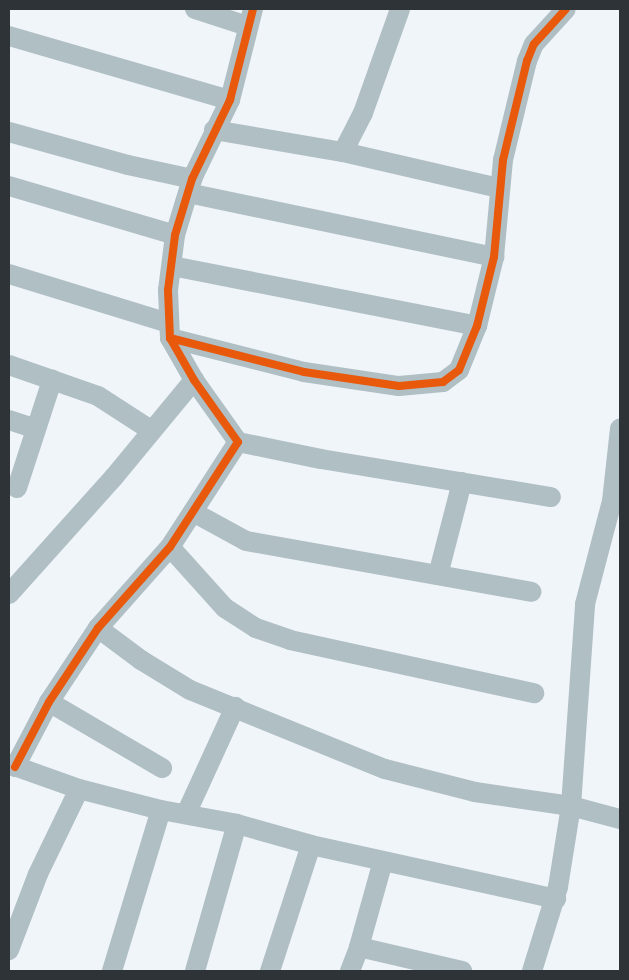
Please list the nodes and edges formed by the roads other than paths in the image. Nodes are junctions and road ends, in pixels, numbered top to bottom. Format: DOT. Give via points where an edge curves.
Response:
graph roads {
  1 [pos="195,9"];
  2 [pos="400,9"];
  3 [pos="566,9"];
  4 [pos="250,17"];
  5 [pos="9,36"];
  6 [pos="230,100"];
  7 [pos="214,130"];
  8 [pos="9,132"];
  9 [pos="343,152"];
  10 [pos="9,186"];
  11 [pos="190,186"];
  12 [pos="499,188"];
  13 [pos="175,235"];
  14 [pos="494,257"];
  15 [pos="172,266"];
  16 [pos="9,274"];
  17 [pos="477,326"];
  18 [pos="169,330"];
  19 [pos="9,365"];
  20 [pos="52,380"];
  21 [pos="194,380"];
  22 [pos="9,420"];
  23 [pos="620,428"];
  24 [pos="36,429"];
  25 [pos="152,431"];
  26 [pos="238,442"];
  27 [pos="462,482"];
  28 [pos="17,488"];
  29 [pos="551,497"];
  30 [pos="616,502"];
  31 [pos="193,512"];
  32 [pos="170,547"];
  33 [pos="438,576"];
  34 [pos="12,584"];
  35 [pos="531,592"];
  36 [pos="98,628"];
  37 [pos="534,693"];
  38 [pos="49,702"];
  39 [pos="235,707"];
  40 [pos="12,765"];
  41 [pos="162,768"];
  42 [pos="79,789"];
  43 [pos="570,806"];
  44 [pos="161,810"];
  45 [pos="186,814"];
  46 [pos="620,819"];
  47 [pos="237,824"];
  48 [pos="311,845"];
  49 [pos="383,861"];
  50 [pos="556,899"];
  51 [pos="359,947"];
  52 [pos="9,950"];
  53 [pos="112,971"];
  54 [pos="195,971"];
  55 [pos="270,971"];
  56 [pos="350,971"];
  57 [pos="462,971"];
  58 [pos="532,971"];
  1 -- 4 [label="street"];
  2 -- 9 [label="street" via="363,113"];
  3 -- 12 [label="street" via="534,44 527,60"];
  4 -- 6 [label="street"];
  5 -- 6 [label="street"];
  6 -- 7 [label="street"];
  7 -- 9 [label="street"];
  7 -- 11 [label="street"];
  8 -- 11 [label="street"];
  9 -- 12 [label="street"];
  10 -- 13 [label="street"];
  11 -- 13 [label="street"];
  11 -- 14 [label="street"];
  12 -- 14 [label="street"];
  13 -- 15 [label="street"];
  14 -- 17 [label="street"];
  15 -- 17 [label="street"];
  15 -- 18 [label="street"];
  16 -- 18 [label="street"];
  17 -- 18 [label="street" via="459,370 443,382 399,386 304,372"];
  18 -- 21 [label="street"];
  19 -- 20 [label="street"];
  20 -- 24 [label="street"];
  20 -- 25 [label="street" via="98,396"];
  21 -- 25 [label="street"];
  21 -- 26 [label="street"];
  22 -- 24 [label="street"];
  23 -- 30 [label="street"];
  24 -- 28 [label="street"];
  25 -- 34 [label="street"];
  26 -- 27 [label="street"];
  26 -- 31 [label="street"];
  27 -- 29 [label="street"];
  27 -- 33 [label="street"];
  30 -- 43 [label="street" via="585,604"];
  31 -- 32 [label="street"];
  31 -- 33 [label="street" via="246,541"];
  32 -- 36 [label="street"];
  32 -- 37 [label="street" via="225,608 256,628 290,640"];
  33 -- 35 [label="street"];
  36 -- 38 [label="street"];
  36 -- 39 [label="street" via="141,660 190,690"];
  38 -- 40 [label="street"];
  38 -- 41 [label="street"];
  39 -- 43 [label="street" via="385,769 475,792"];
  39 -- 45 [label="street"];
  40 -- 42 [label="street"];
  42 -- 44 [label="street"];
  42 -- 52 [label="street" via="38,874"];
  43 -- 46 [label="street"];
  43 -- 50 [label="street"];
  44 -- 45 [label="street"];
  44 -- 53 [label="street"];
  45 -- 47 [label="street"];
  47 -- 48 [label="street"];
  47 -- 54 [label="street"];
  48 -- 49 [label="street"];
  48 -- 55 [label="street"];
  49 -- 50 [label="street"];
  49 -- 51 [label="street"];
  50 -- 58 [label="street"];
  51 -- 56 [label="street"];
  51 -- 57 [label="street"];
}
